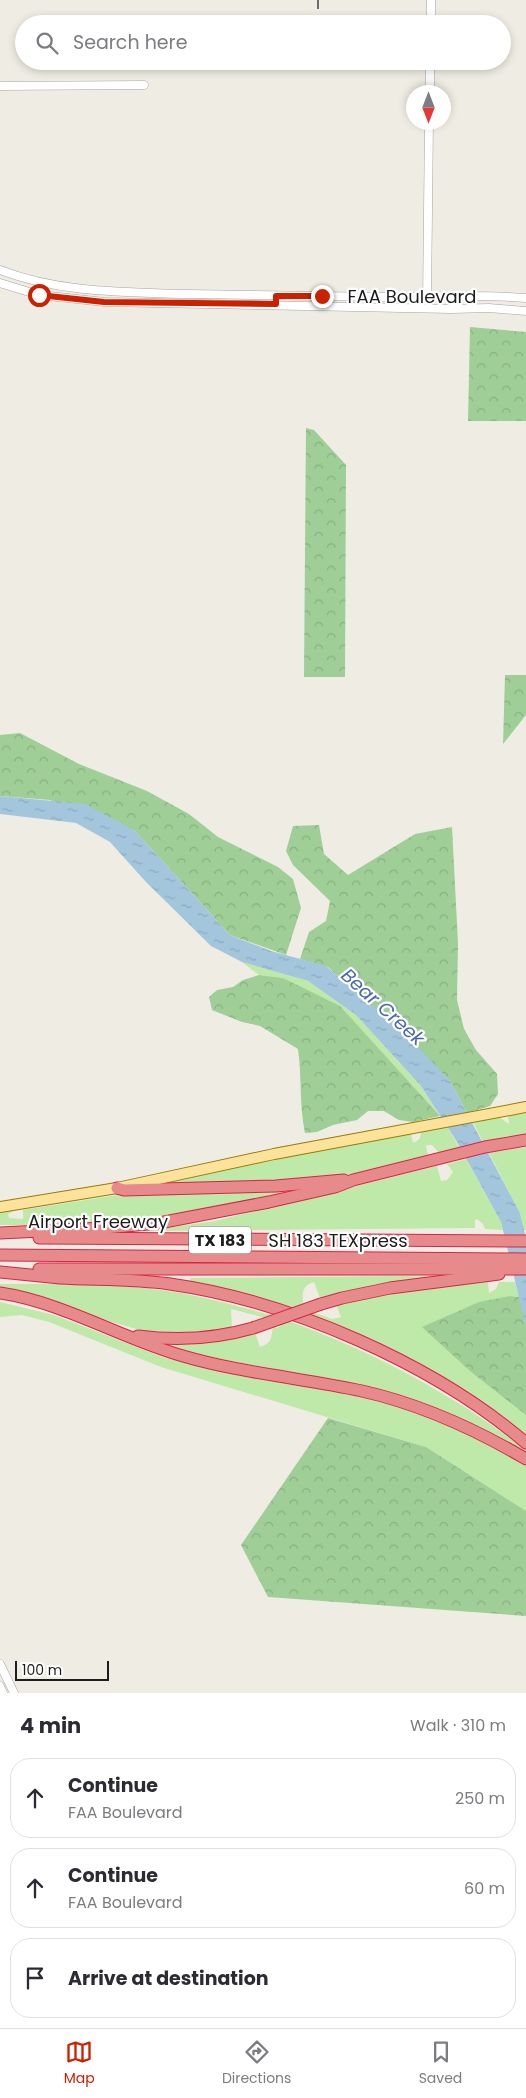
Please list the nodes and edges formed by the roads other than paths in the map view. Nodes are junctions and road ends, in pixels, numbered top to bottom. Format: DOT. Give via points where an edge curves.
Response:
graph roads {
  1 [pos="431,0"];
  2 [pos="430,15"];
  3 [pos="430,70"];
  4 [pos="144,85"];
  5 [pos="430,85"];
  6 [pos="0,86"];
  7 [pos="429,130"];
  8 [pos="0,270"];
  9 [pos="0,282"];
  10 [pos="177,293"];
  11 [pos="311,296"];
  12 [pos="427,296"];
  13 [pos="525,298"];
  14 [pos="276,300"];
  15 [pos="177,302"];
  16 [pos="310,305"];
  17 [pos="427,308"];
  18 [pos="526,311"];
  19 [pos="526,1107"];
  20 [pos="526,1140"];
  21 [pos="353,1180"];
  22 [pos="117,1188"];
  23 [pos="0,1207"];
  24 [pos="0,1233"];
  25 [pos="526,1235"];
  26 [pos="0,1238"];
  27 [pos="526,1242"];
  28 [pos="0,1250"];
  29 [pos="526,1252"];
  30 [pos="487,1255"];
  31 [pos="0,1256"];
  32 [pos="525,1265"];
  33 [pos="0,1270"];
  34 [pos="0,1293"];
  35 [pos="115,1332"];
  36 [pos="526,1443"];
  37 [pos="526,1459"];
  38 [pos="0,1664"];
  39 [pos="0,1686"];
  40 [pos="3,1693"];
  41 [pos="14,1693"];
  1 -- 2 [label="street"];
  3 -- 5 [label="street"];
  4 -- 6 [label="street"];
  7 -- 12 [label="street"];
  8 -- 10 [label="street, FAA Boulevard" via="18,278 56,286"];
  9 -- 15 [label="street, FAA Boulevard" via="39,295 76,300"];
  10 -- 14 [label="street, FAA Boulevard"];
  10 -- 15 [label="street"];
  11 -- 12 [label="street, FAA Boulevard"];
  11 -- 14 [label="street, FAA Boulevard"];
  11 -- 16 [label="street"];
  12 -- 13 [label="street, FAA Boulevard"];
  12 -- 17 [label="street"];
  13 -- 18 [label="street"];
  14 -- 15 [label="street, FAA Boulevard"];
  14 -- 16 [label="street, FAA Boulevard"];
  16 -- 17 [label="street, FAA Boulevard"];
  17 -- 18 [label="street, FAA Boulevard"];
  19 -- 22 [label="main road, Airport Freeway" via="254,1158"];
  20 -- 21 [label="highway"];
  21 -- 22 [label="highway" via="276,1186"];
  21 -- 24 [label="highway" via="261,1204 159,1223"];
  22 -- 23 [label="main road, Airport Freeway"];
  25 -- 30 [label="highway"];
  26 -- 30 [label="highway, Airport Freeway / TX 183" via="440,1241"];
  27 -- 30 [label="highway, Airport Freeway / TX 183"];
  28 -- 30 [label="highway, SH 183 TEXpress"];
  29 -- 30 [label="highway, SH 183 TEXpress"];
  30 -- 31 [label="highway, SH 183 TEXpress"];
  30 -- 32 [label="highway, Airport Freeway / TX 183"];
  30 -- 33 [label="highway, Airport Freeway / TX 183"];
  30 -- 35 [label="highway, bridge" via="390,1288 342,1298 253,1328 218,1336 155,1338"];
  33 -- 36 [label="highway" via="169,1284 217,1293 287,1314 337,1332 415,1370 480,1408"];
  34 -- 35 [label="highway" via="52,1307"];
  35 -- 37 [label="highway" via="196,1360 364,1392 412,1406 483,1435"];
  38 -- 41 [label="street"];
  39 -- 40 [label="street"];
}
